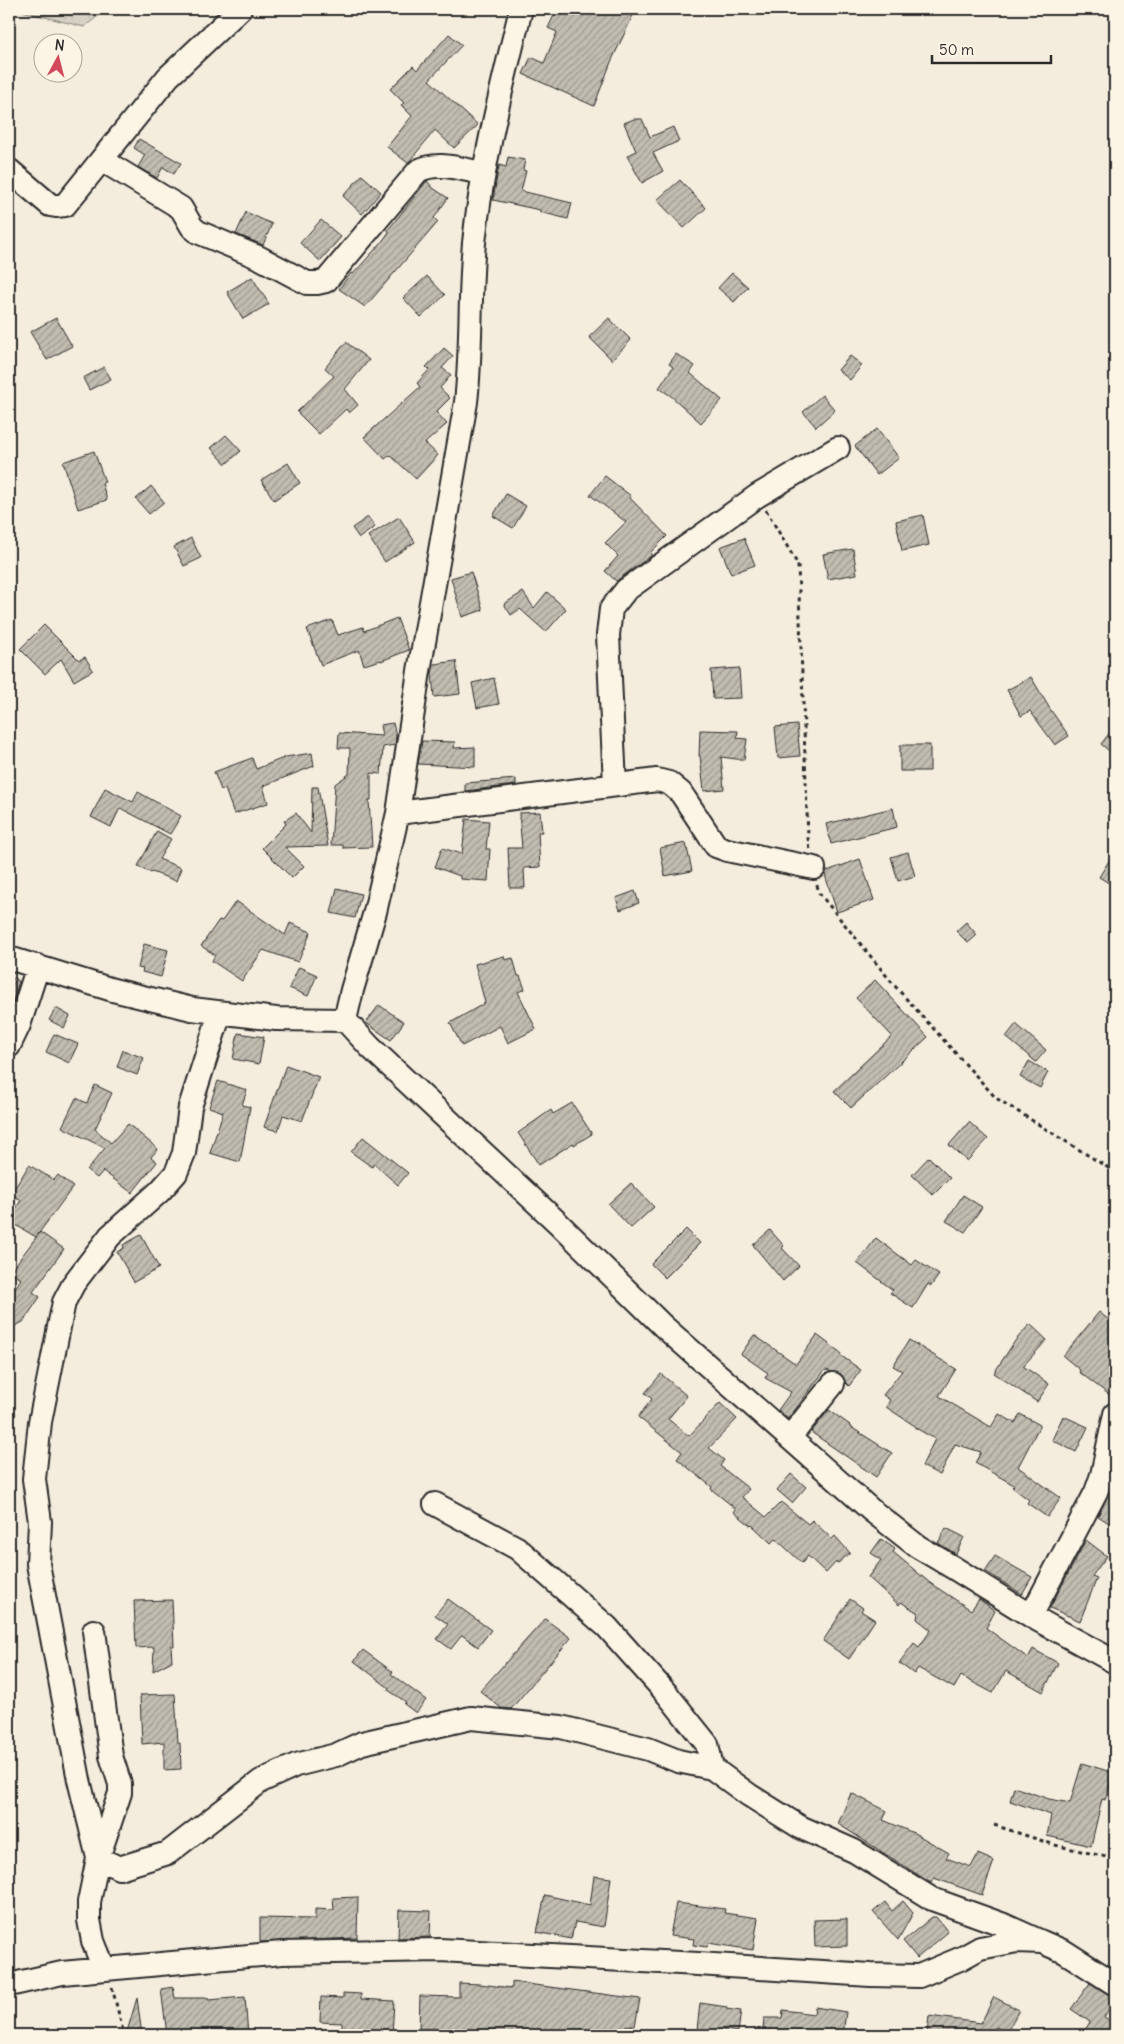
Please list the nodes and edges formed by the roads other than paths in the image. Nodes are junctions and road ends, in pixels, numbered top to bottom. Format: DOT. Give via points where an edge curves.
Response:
graph roads {
  1 [pos="240,9"];
  2 [pos="522,9"];
  3 [pos="102,160"];
  4 [pos="9,170"];
  5 [pos="483,173"];
  6 [pos="838,448"];
  7 [pos="615,785"];
  8 [pos="398,813"];
  9 [pos="814,868"];
  10 [pos="9,958"];
  11 [pos="38,966"];
  12 [pos="220,1012"];
  13 [pos="345,1020"];
  14 [pos="9,1046"];
  15 [pos="833,1384"];
  16 [pos="1115,1414"];
  17 [pos="790,1437"];
  18 [pos="435,1504"];
  19 [pos="1031,1616"];
  20 [pos="94,1631"];
  21 [pos="1115,1662"];
  22 [pos="712,1768"];
  23 [pos="98,1858"];
  24 [pos="1042,1942"];
  25 [pos="104,1969"];
  26 [pos="9,1984"];
  27 [pos="1115,1984"];
  1 -- 3 [label="street" via="168,77"];
  2 -- 5 [label="street"];
  3 -- 4 [label="street" via="65,205 56,206 50,205"];
  3 -- 5 [label="street" via="181,208 198,232 260,258 307,283 326,281 418,170 437,165"];
  5 -- 8 [label="street" via="474,244 466,402"];
  6 -- 7 [label="street" via="757,496 626,590 611,609 608,635"];
  7 -- 8 [label="street"];
  7 -- 9 [label="street" via="657,780 669,783 681,793 716,846"];
  8 -- 13 [label="street"];
  10 -- 11 [label="street"];
  11 -- 12 [label="street" via="113,990 192,1009"];
  11 -- 14 [label="street"];
  12 -- 13 [label="street" via="276,1019"];
  12 -- 23 [label="street" via="190,1107 184,1153 176,1173 110,1236 74,1283 64,1302 40,1422 34,1479 40,1522 38,1564 79,1780"];
  13 -- 17 [label="street" via="663,1326"];
  15 -- 17 [label="street"];
  16 -- 19 [label="street" via="1096,1492"];
  17 -- 19 [label="street" via="842,1485 917,1546"];
  18 -- 22 [label="street" via="517,1548 607,1627 707,1744"];
  19 -- 21 [label="street"];
  20 -- 23 [label="street" via="111,1756 120,1784 120,1794"];
  22 -- 23 [label="street" via="561,1727 472,1718 362,1743 336,1755 296,1765 260,1781 168,1853 119,1868"];
  22 -- 24 [label="street" via="800,1827 854,1851 932,1899"];
  23 -- 25 [label="street" via="89,1902 89,1920"];
  24 -- 25 [label="street" via="1017,1941 980,1948 919,1976 440,1950 282,1953"];
  24 -- 27 [label="street" via="1065,1952"];
  25 -- 26 [label="street" via="62,1973"];
}
